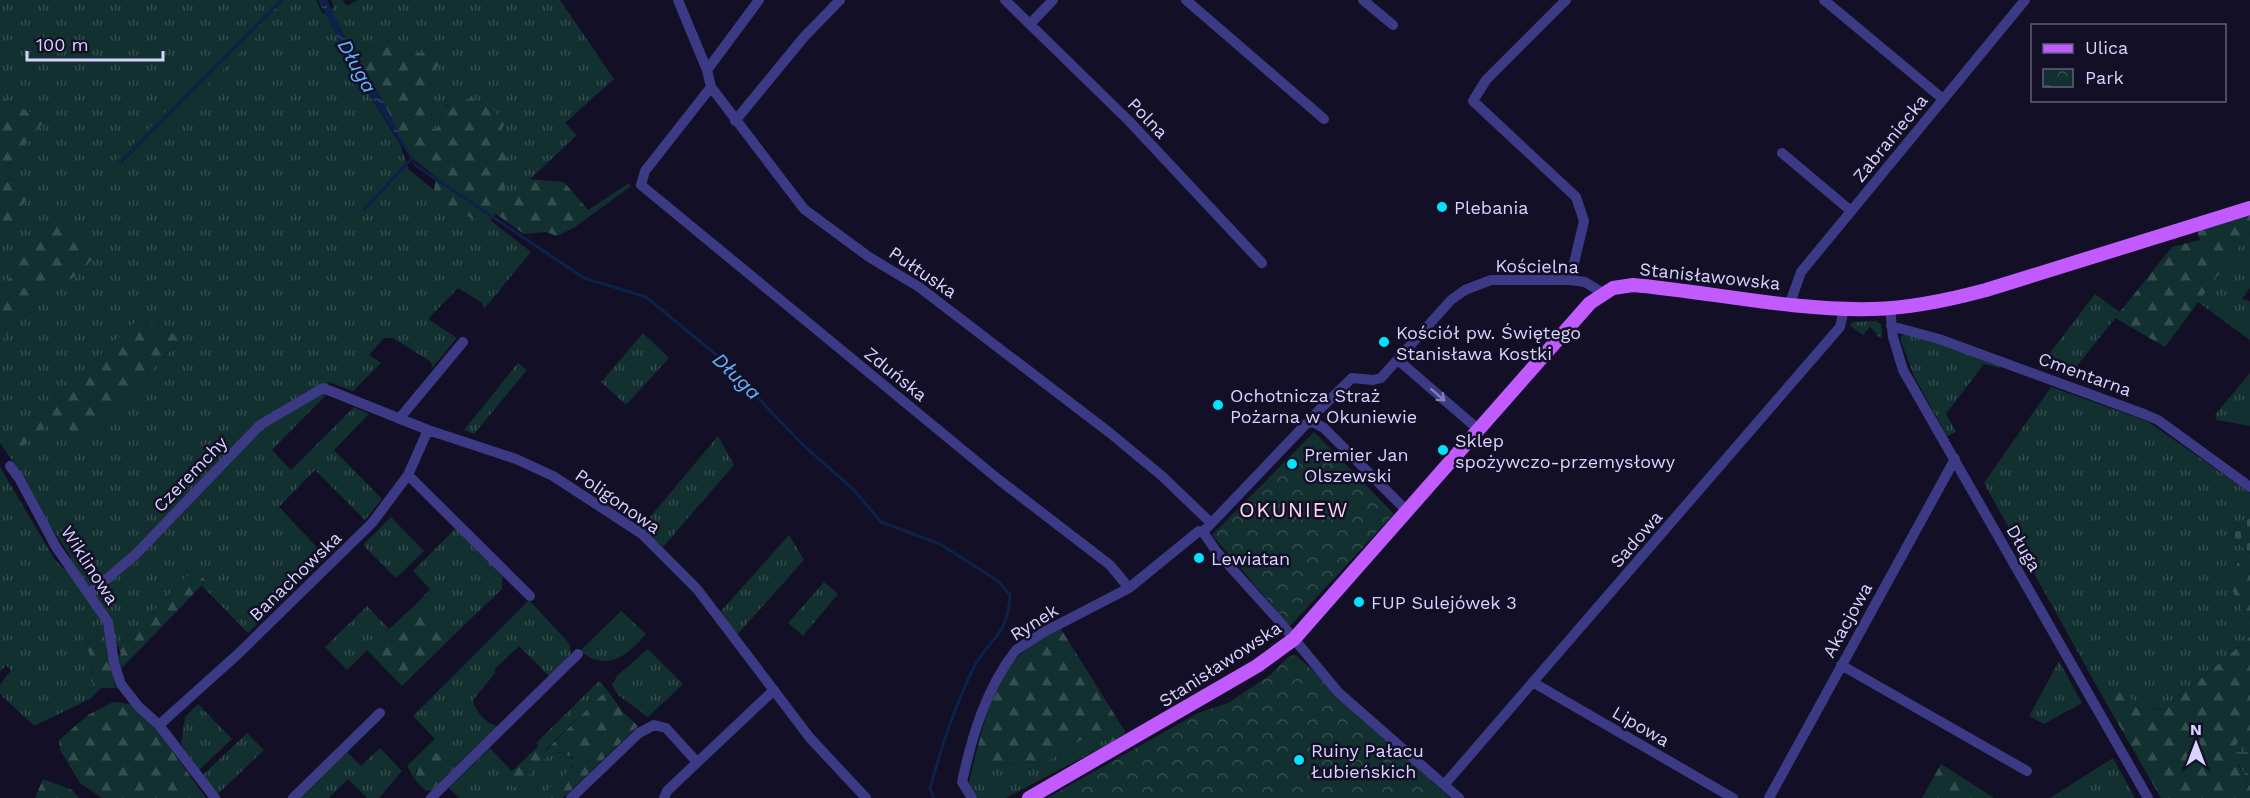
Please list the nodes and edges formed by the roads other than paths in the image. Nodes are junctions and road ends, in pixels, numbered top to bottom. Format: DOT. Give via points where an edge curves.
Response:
graph roads {
  1 [pos="678,0"];
  2 [pos="759,0"];
  3 [pos="840,0"];
  4 [pos="1005,0"];
  5 [pos="1053,0"];
  6 [pos="1186,0"];
  7 [pos="1363,0"];
  8 [pos="1566,0"];
  9 [pos="1824,0"];
  10 [pos="2025,0"];
  11 [pos="1030,24"];
  12 [pos="1393,25"];
  13 [pos="707,70"];
  14 [pos="711,87"];
  15 [pos="1943,99"];
  16 [pos="1324,119"];
  17 [pos="735,121"];
  18 [pos="1782,153"];
  19 [pos="2250,208"];
  20 [pos="1851,211"];
  21 [pos="1262,263"];
  22 [pos="1570,280"];
  23 [pos="1604,293"];
  24 [pos="1790,303"];
  25 [pos="1890,308"];
  26 [pos="1844,309"];
  27 [pos="1891,326"];
  28 [pos="463,342"];
  29 [pos="1398,360"];
  30 [pos="323,387"];
  31 [pos="399,419"];
  32 [pos="1313,422"];
  33 [pos="1479,429"];
  34 [pos="428,430"];
  35 [pos="1955,459"];
  36 [pos="10,466"];
  37 [pos="408,475"];
  38 [pos="2250,487"];
  39 [pos="1408,512"];
  40 [pos="1211,523"];
  41 [pos="1203,532"];
  42 [pos="1129,588"];
  43 [pos="89,594"];
  44 [pos="530,596"];
  45 [pos="1294,639"];
  46 [pos="578,654"];
  47 [pos="1841,665"];
  48 [pos="1534,683"];
  49 [pos="774,690"];
  50 [pos="380,713"];
  51 [pos="159,725"];
  52 [pos="697,762"];
  53 [pos="2027,771"];
  54 [pos="1444,785"];
  55 [pos="215,798"];
  56 [pos="293,798"];
  57 [pos="431,798"];
  58 [pos="571,798"];
  59 [pos="664,798"];
  60 [pos="866,798"];
  61 [pos="972,798"];
  62 [pos="1029,798"];
  63 [pos="1458,798"];
  64 [pos="1733,798"];
  65 [pos="1769,798"];
  66 [pos="2148,798"];
  1 -- 13 [label="street, Pułtuska"];
  2 -- 13 [label="street"];
  3 -- 17 [label="street"];
  4 -- 11 [label="street, Polna"];
  5 -- 11 [label="street"];
  6 -- 16 [label="street"];
  7 -- 12 [label="street"];
  8 -- 22 [label="street" via="1486,80 1473,101 1576,197 1584,221"];
  9 -- 15 [label="street"];
  10 -- 15 [label="street, Zabraniecka"];
  11 -- 21 [label="street, Polna" via="1129,121"];
  13 -- 14 [label="street, Pułtuska"];
  14 -- 17 [label="street, Pułtuska"];
  14 -- 42 [label="street, Zduńska" via="645,171 641,185 998,479 1110,566"];
  15 -- 20 [label="street, Zabraniecka"];
  17 -- 40 [label="street, Pułtuska" via="804,209 919,287 1046,383 1162,476"];
  18 -- 20 [label="street"];
  19 -- 25 [label="main road, Stanisławowska" via="1986,290"];
  20 -- 24 [label="street, Zabraniecka" via="1802,272"];
  22 -- 23 [label="street, Kościelna" via="1585,282"];
  22 -- 29 [label="street, Kościelna" via="1491,280 1465,290 1451,300"];
  23 -- 24 [label="main road, Stanisławowska" via="1633,285"];
  23 -- 33 [label="main road, Stanisławowska" via="1590,303"];
  24 -- 26 [label="main road, Stanisławowska"];
  25 -- 26 [label="main road, Stanisławowska"];
  25 -- 27 [label="street, Długa"];
  26 -- 48 [label="street, Sadowa" via="1840,327"];
  27 -- 35 [label="street, Długa" via="1903,370"];
  27 -- 38 [label="street, Cmentarna" via="1939,339 2158,420"];
  28 -- 31 [label="street"];
  29 -- 32 [label="street, Kościelna" via="1377,379 1352,378 1316,413"];
  29 -- 33 [label="street, one-way"];
  30 -- 31 [label="street, Poligonowa"];
  30 -- 43 [label="street, Czeremchy" via="260,425 136,554"];
  31 -- 34 [label="street, Poligonowa"];
  32 -- 39 [label="street" via="1324,428"];
  32 -- 40 [label="street, Rynek" via="1306,424"];
  33 -- 39 [label="main road, Stanisławowska"];
  34 -- 37 [label="street, Banachowska"];
  34 -- 49 [label="street, Poligonowa" via="516,459 553,476 642,534 697,589"];
  35 -- 47 [label="street, Akacjowa"];
  35 -- 66 [label="street, Długa"];
  36 -- 43 [label="street, Wiklinowa" via="56,547"];
  37 -- 44 [label="street"];
  37 -- 51 [label="street, Banachowska" via="372,523"];
  39 -- 45 [label="main road, Stanisławowska"];
  40 -- 41 [label="street, Rynek"];
  41 -- 42 [label="street, Rynek" via="1199,531"];
  41 -- 45 [label="street"];
  42 -- 61 [label="street, Rynek" via="1044,632 1016,650 1002,668 983,708 965,767 962,782"];
  43 -- 51 [label="street, Wiklinowa" via="108,622 121,684"];
  45 -- 54 [label="street" via="1338,692"];
  45 -- 62 [label="main road, Stanisławowska" via="1257,666"];
  46 -- 57 [label="street"];
  47 -- 53 [label="street"];
  47 -- 65 [label="street, Akacjowa"];
  48 -- 54 [label="street, Sadowa"];
  48 -- 64 [label="street, Lipowa"];
  49 -- 52 [label="street"];
  49 -- 60 [label="street, Poligonowa" via="810,738"];
  50 -- 56 [label="street"];
  51 -- 55 [label="street, Wiklinowa"];
  52 -- 58 [label="street" via="666,728 651,726"];
  52 -- 59 [label="street"];
  54 -- 63 [label="street"];
}
